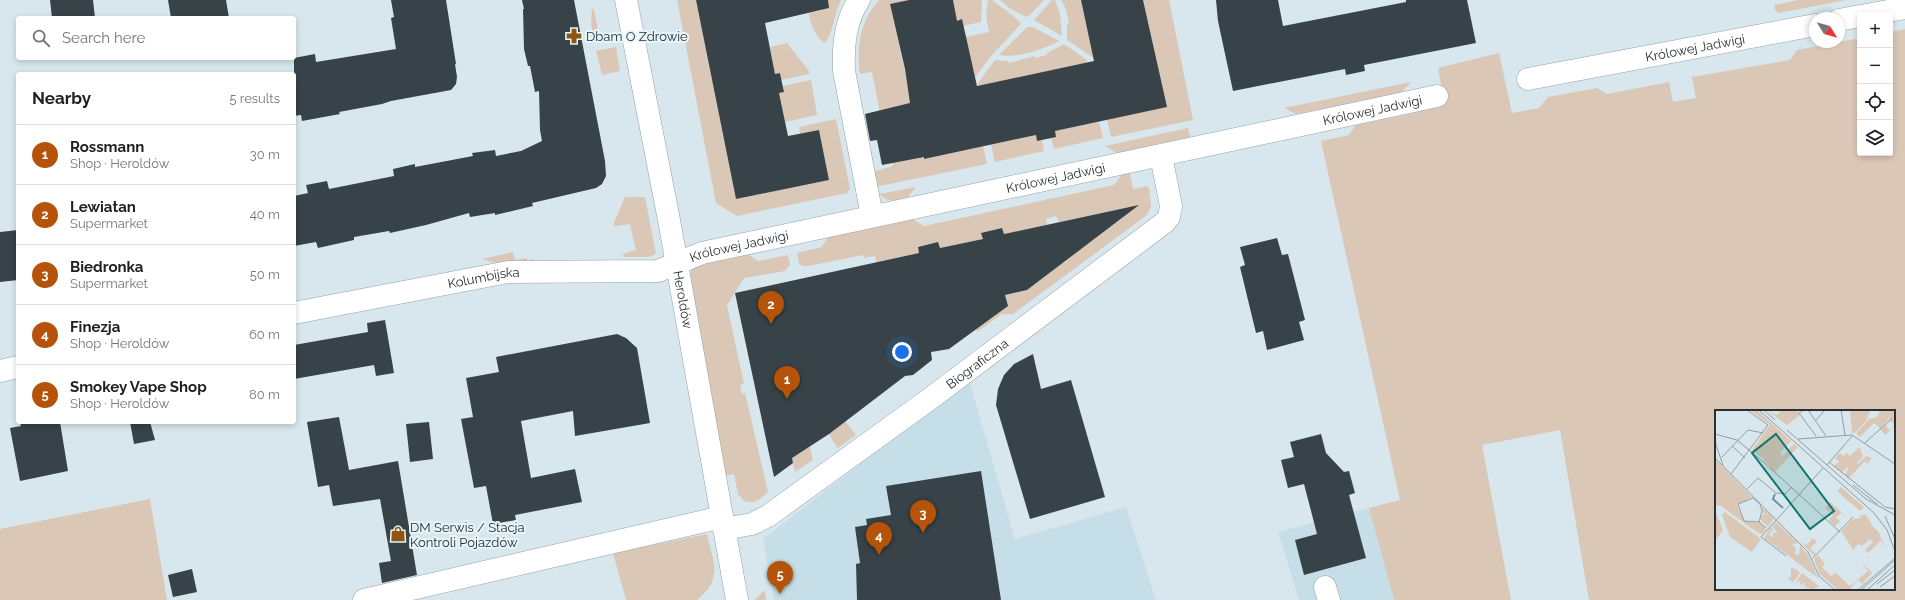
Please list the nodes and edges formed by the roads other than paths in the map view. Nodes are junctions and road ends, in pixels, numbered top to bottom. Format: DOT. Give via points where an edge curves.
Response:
graph roads {
  1 [pos="626,0"];
  2 [pos="859,0"];
  3 [pos="1905,8"];
  4 [pos="1883,12"];
  5 [pos="1857,17"];
  6 [pos="1845,19"];
  7 [pos="1809,26"];
  8 [pos="1528,79"];
  9 [pos="1437,96"];
  10 [pos="1161,156"];
  11 [pos="872,216"];
  12 [pos="675,263"];
  13 [pos="296,313"];
  14 [pos="16,367"];
  15 [pos="0,371"];
  16 [pos="723,523"];
  17 [pos="364,600"];
  18 [pos="737,600"];
  1 -- 12 [label="street, Heroldów"];
  2 -- 11 [label="street" via="847,29 844,72"];
  3 -- 4 [label="street"];
  5 -- 6 [label="street"];
  7 -- 8 [label="street, Królowej Jadwigi"];
  9 -- 10 [label="street, Królowej Jadwigi"];
  10 -- 11 [label="street, Królowej Jadwigi"];
  10 -- 16 [label="street, Biograficzna" via="1171,206 1169,217 1159,227 768,516 752,524"];
  11 -- 12 [label="street, Królowej Jadwigi" via="702,253"];
  12 -- 13 [label="street, Kolumbijska" via="658,271 645,272 508,272"];
  12 -- 16 [label="street, Heroldów"];
  14 -- 15 [label="street"];
  16 -- 17 [label="street, Biograficzna"];
  16 -- 18 [label="street, Heroldów"];
}
